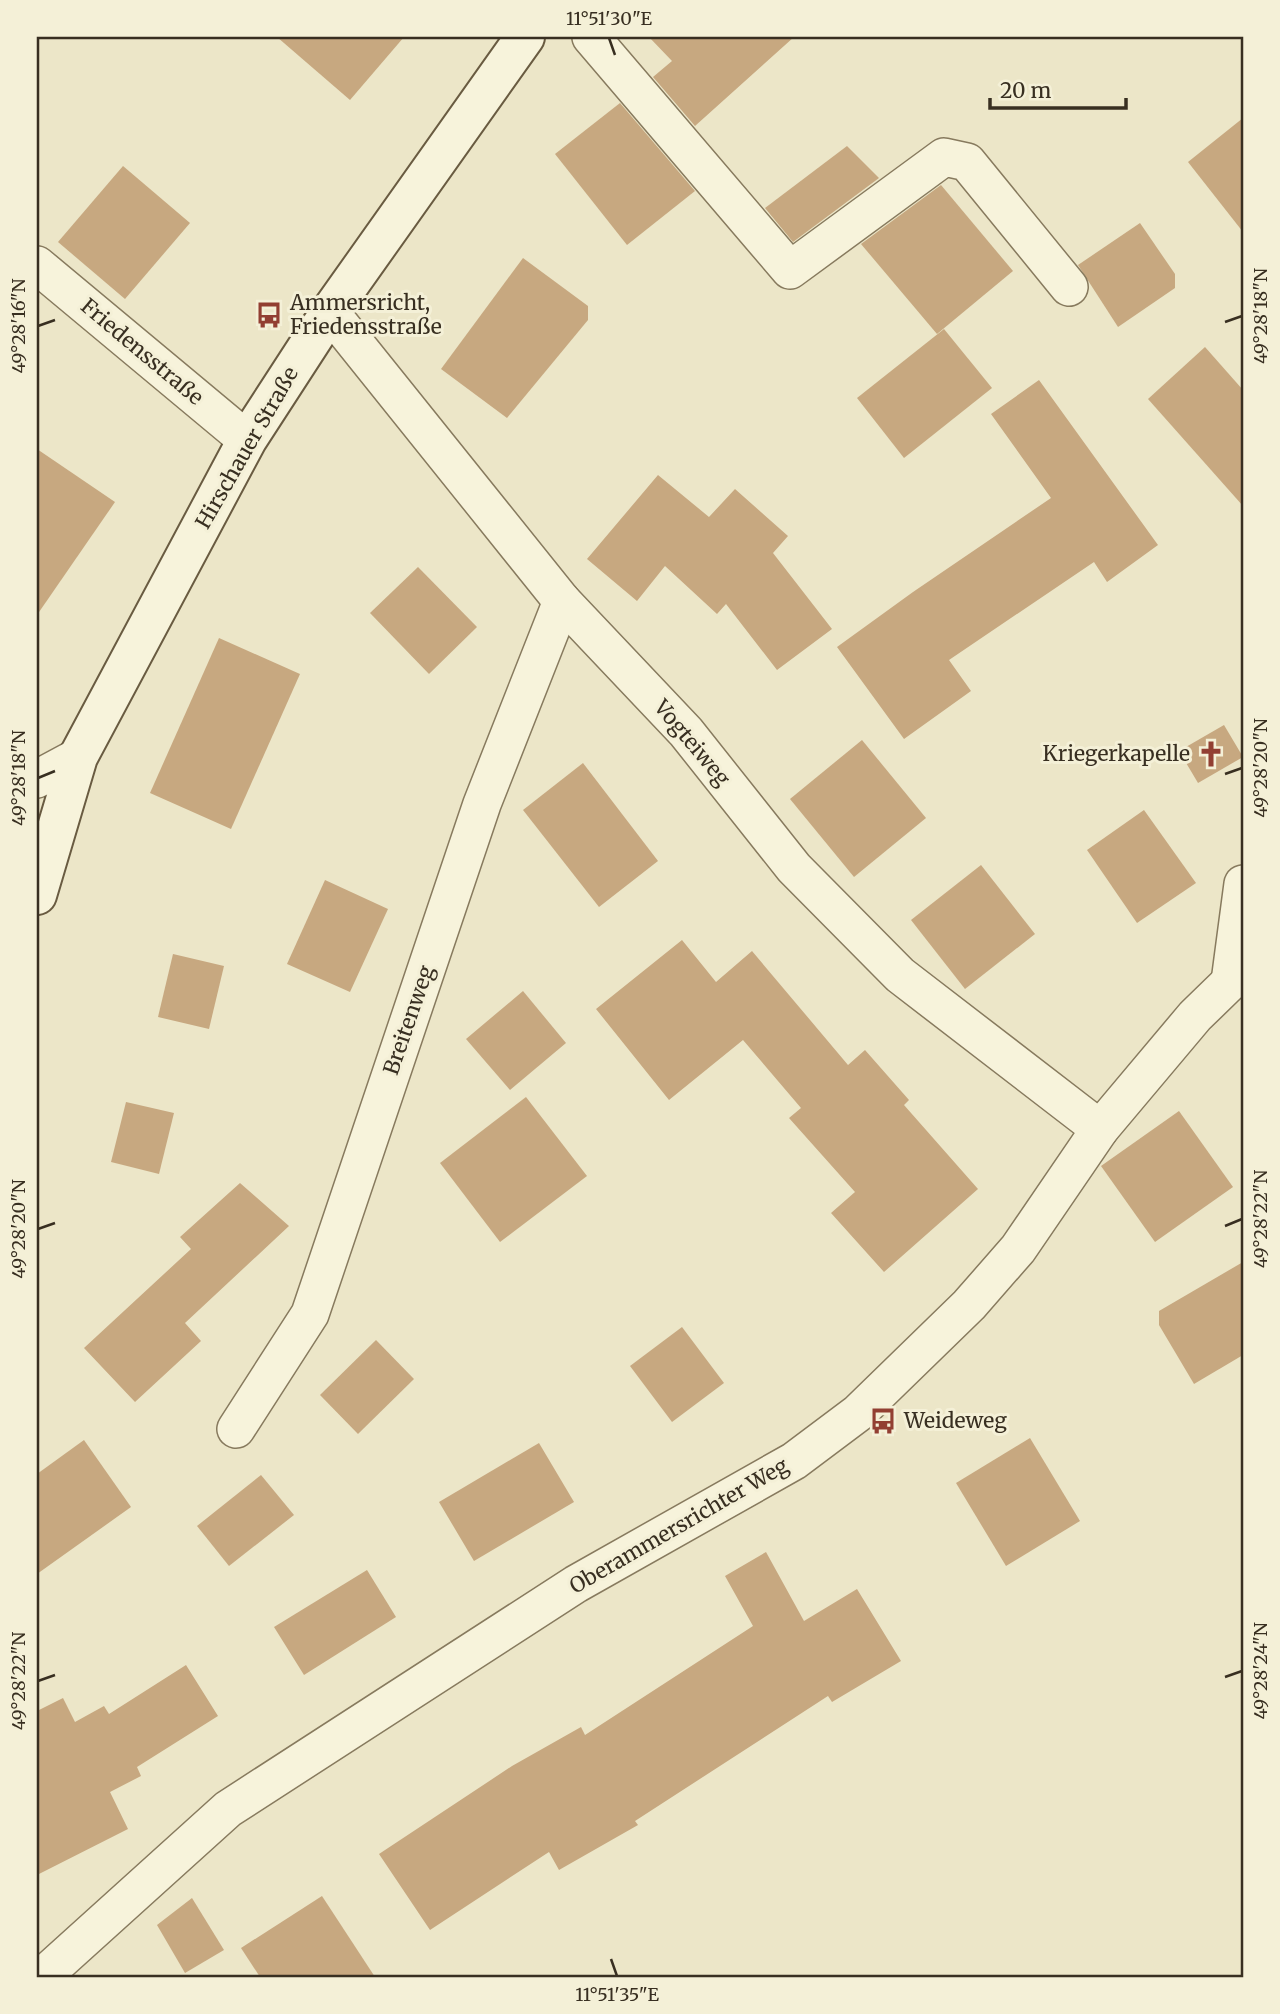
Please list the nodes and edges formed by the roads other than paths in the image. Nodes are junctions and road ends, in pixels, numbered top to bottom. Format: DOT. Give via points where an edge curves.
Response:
graph roads {
  1 [pos="525,37"];
  2 [pos="591,37"];
  3 [pos="37,265"];
  4 [pos="1069,287"];
  5 [pos="330,312"];
  6 [pos="247,440"];
  7 [pos="562,601"];
  8 [pos="78,757"];
  9 [pos="37,779"];
  10 [pos="1243,884"];
  11 [pos="37,895"];
  12 [pos="1237,984"];
  13 [pos="1100,1129"];
  14 [pos="236,1429"];
  15 [pos="42,1977"];
  1 -- 5 [label="street, Hirschauer Straße"];
  2 -- 4 [label="street" via="790,270 944,157 967,162"];
  3 -- 6 [label="street, Friedensstraße"];
  5 -- 6 [label="street, Hirschauer Straße"];
  5 -- 7 [label="street, Vogteiweg"];
  6 -- 8 [label="street, Hirschauer Straße"];
  7 -- 13 [label="street, Vogteiweg" via="686,732 794,868 900,975"];
  7 -- 14 [label="street, Breitenweg" via="482,804 310,1314"];
  8 -- 9 [label="street"];
  8 -- 11 [label="street, Hirschauer Straße"];
  10 -- 12 [label="street"];
  12 -- 13 [label="street, Oberammersrichter Weg" via="1195,1016"];
  13 -- 15 [label="street, Oberammersrichter Weg" via="1018,1249 969,1305 858,1412 794,1461 576,1584 228,1809"];
}
